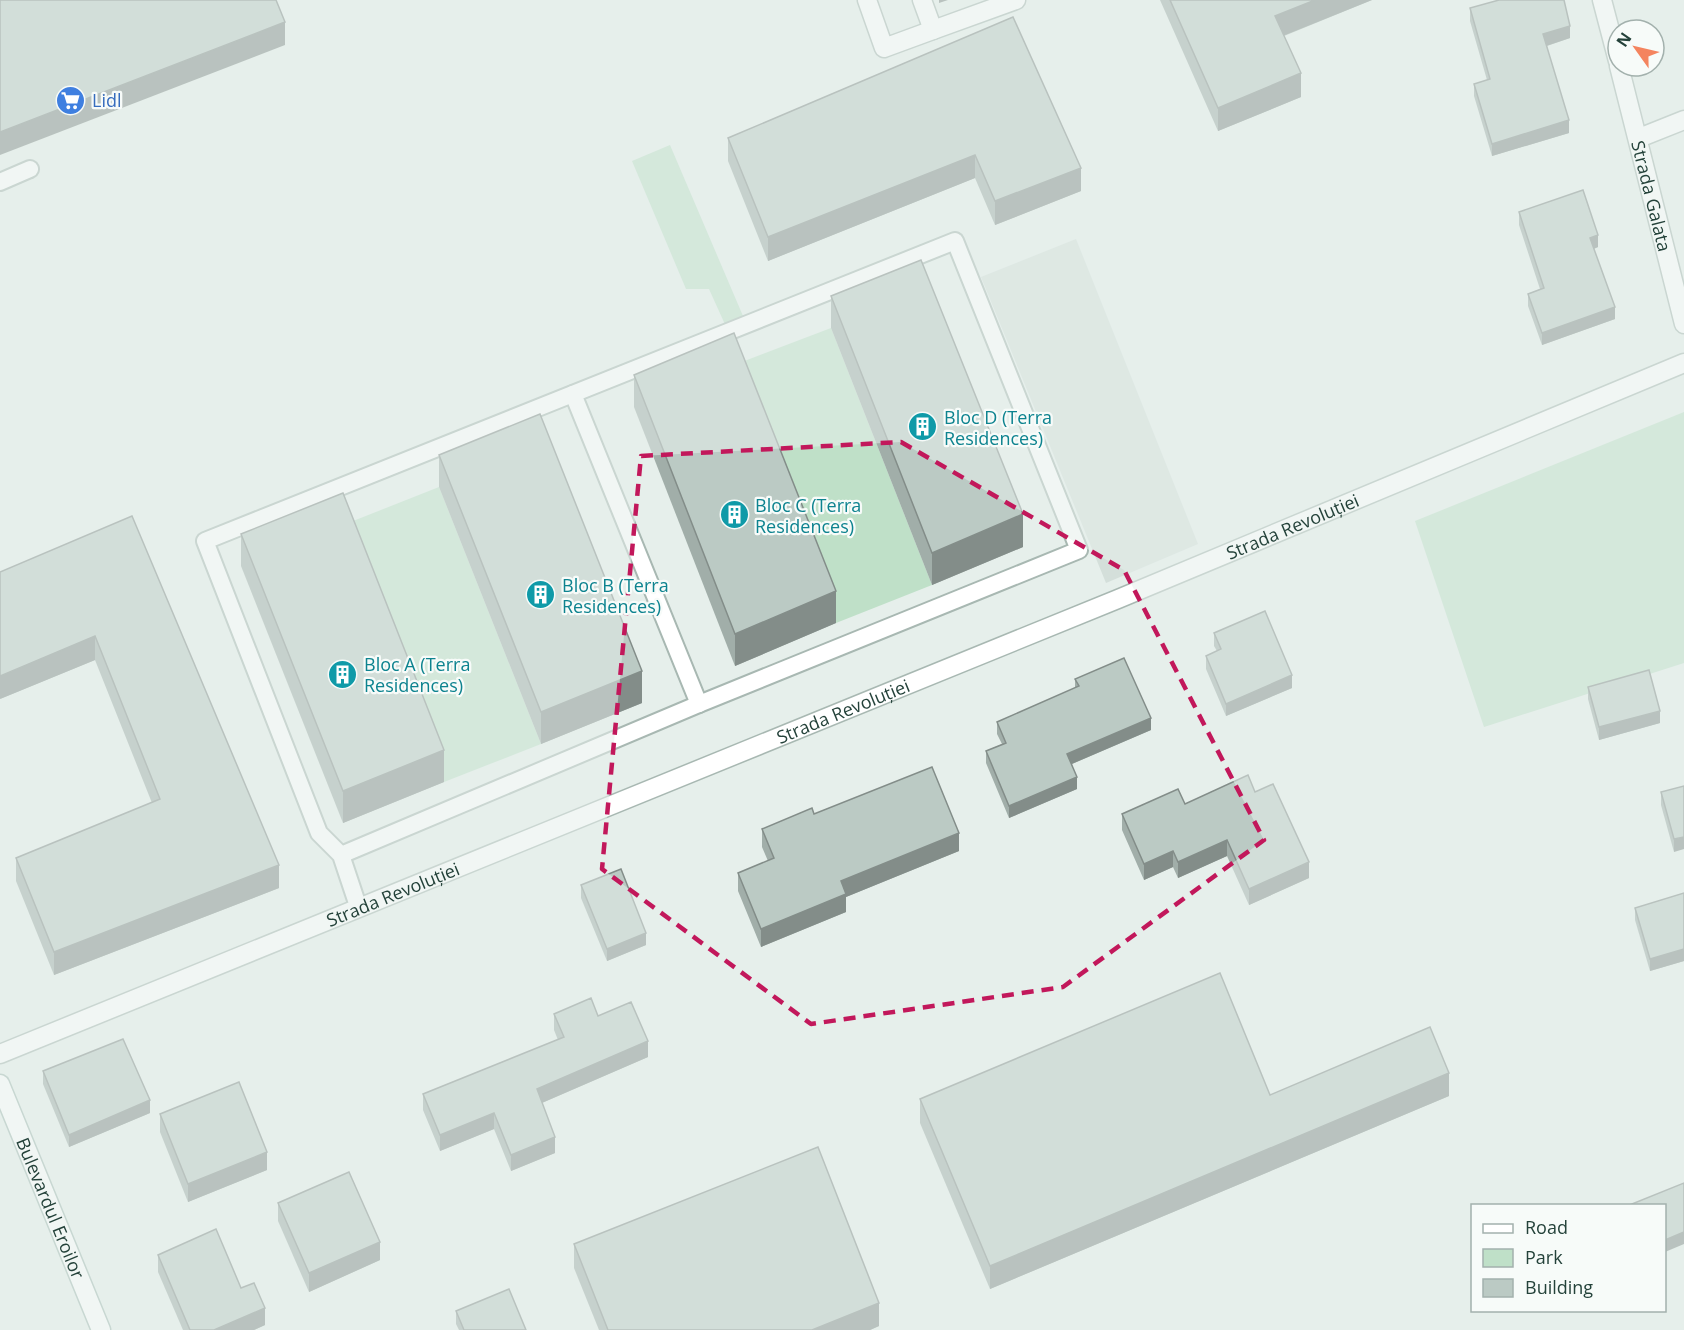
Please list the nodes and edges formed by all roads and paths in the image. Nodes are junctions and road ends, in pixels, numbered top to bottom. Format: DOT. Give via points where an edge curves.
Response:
graph roads {
  1 [pos="867,0"];
  2 [pos="922,0"];
  3 [pos="1016,0"];
  4 [pos="1602,0"];
  5 [pos="1607,18"];
  6 [pos="933,30"];
  7 [pos="1622,78"];
  8 [pos="1684,120"];
  9 [pos="1639,138"];
  10 [pos="30,169"];
  11 [pos="0,182"];
  12 [pos="1684,324"];
  13 [pos="1684,363"];
  14 [pos="573,394"];
  15 [pos="699,705"];
  16 [pos="340,855"];
  17 [pos="358,906"];
  18 [pos="0,1054"];
  19 [pos="0,1084"];
  20 [pos="101,1330"];
  1 -- 6 [label="street" via="884,48"];
  2 -- 6 [label="street"];
  3 -- 6 [label="street"];
  4 -- 5 [label="street"];
  7 -- 9 [label="street, Strada Galata"];
  8 -- 9 [label="street"];
  9 -- 12 [label="street, Strada Galata"];
  10 -- 11 [label="lane"];
  13 -- 17 [label="street, Strada Revoluției" via="1118,599"];
  14 -- 15 [label="lane"];
  14 -- 15 [label="lane" via="955,241 1079,550"];
  14 -- 16 [label="lane" via="205,541 319,833"];
  15 -- 16 [label="lane"];
  16 -- 17 [label="lane"];
  17 -- 18 [label="street, Strada Revoluției"];
  19 -- 20 [label="street, Bulevardul Eroilor"];
}
